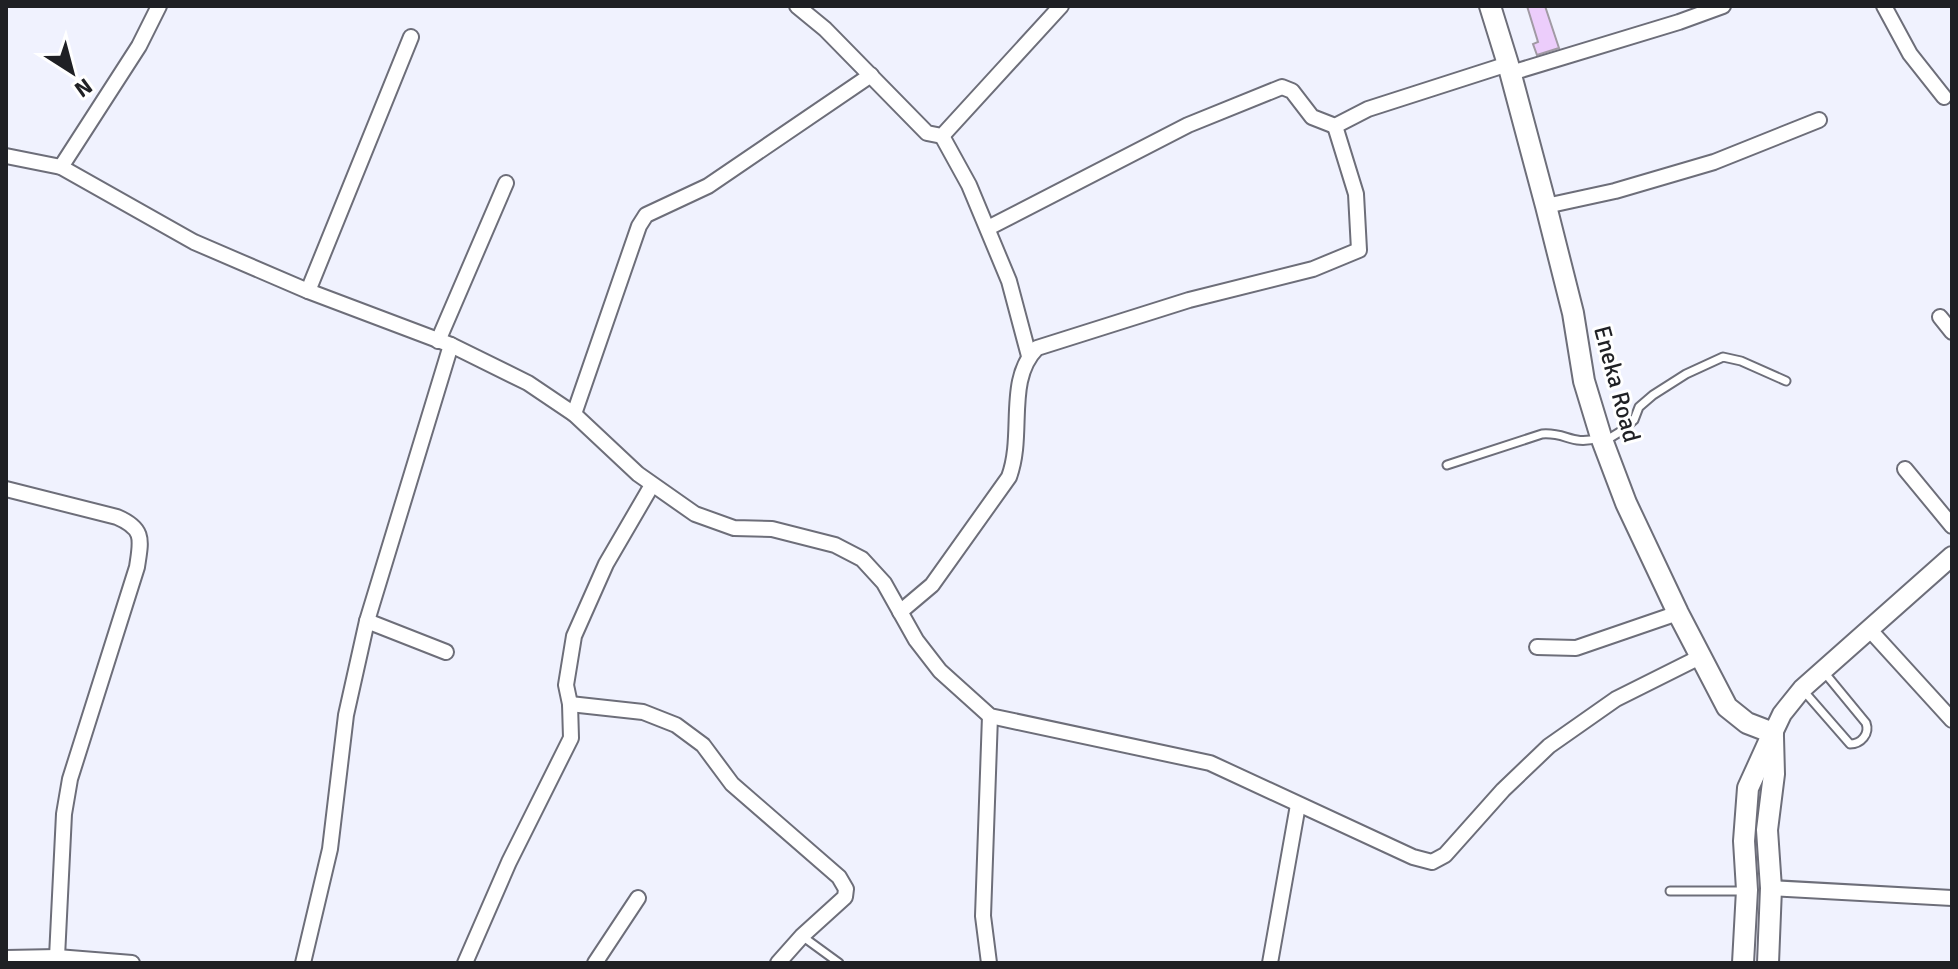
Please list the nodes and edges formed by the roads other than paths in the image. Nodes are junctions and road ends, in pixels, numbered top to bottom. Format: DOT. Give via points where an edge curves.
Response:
graph roads {
  1 [pos="159,6"];
  2 [pos="797,6"];
  3 [pos="1061,6"];
  4 [pos="1490,6"];
  5 [pos="1723,6"];
  6 [pos="1889,8"];
  7 [pos="411,37"];
  8 [pos="1510,68"];
  9 [pos="871,75"];
  10 [pos="1944,97"];
  11 [pos="1819,120"];
  12 [pos="1335,126"];
  13 [pos="942,136"];
  14 [pos="6,156"];
  15 [pos="61,167"];
  16 [pos="506,183"];
  17 [pos="1546,206"];
  18 [pos="988,228"];
  19 [pos="308,291"];
  20 [pos="1940,317"];
  21 [pos="1952,332"];
  22 [pos="445,343"];
  23 [pos="1029,356"];
  24 [pos="1786,381"];
  25 [pos="574,414"];
  26 [pos="1602,439"];
  27 [pos="1447,465"];
  28 [pos="1905,469"];
  29 [pos="652,485"];
  30 [pos="6,489"];
  31 [pos="1952,526"];
  32 [pos="1952,556"];
  33 [pos="900,612"];
  34 [pos="1678,613"];
  35 [pos="367,621"];
  36 [pos="1869,629"];
  37 [pos="1537,647"];
  38 [pos="446,652"];
  39 [pos="1700,657"];
  40 [pos="1823,670"];
  41 [pos="1802,689"];
  42 [pos="570,704"];
  43 [pos="990,716"];
  44 [pos="1952,720"];
  45 [pos="1773,733"];
  46 [pos="1298,805"];
  47 [pos="1771,888"];
  48 [pos="1747,890"];
  49 [pos="1670,891"];
  50 [pos="638,898"];
  51 [pos="1952,898"];
  52 [pos="802,936"];
  53 [pos="57,957"];
  54 [pos="7,960"];
  55 [pos="132,963"];
  56 [pos="303,963"];
  57 [pos="465,963"];
  58 [pos="595,963"];
  59 [pos="778,963"];
  60 [pos="839,963"];
  61 [pos="989,963"];
  62 [pos="1270,963"];
  63 [pos="1743,963"];
  64 [pos="1768,963"];
  1 -- 15 [label="street"];
  2 -- 9 [label="street"];
  3 -- 13 [label="street"];
  4 -- 8 [label="main road, Eneka Road"];
  5 -- 8 [label="street"];
  6 -- 10 [label="street" via="1910,54"];
  7 -- 19 [label="street"];
  8 -- 12 [label="street" via="1368,109"];
  8 -- 17 [label="main road, Eneka Road"];
  9 -- 13 [label="street" via="927,133"];
  9 -- 25 [label="street" via="708,186 646,215"];
  11 -- 17 [label="street" via="1714,162"];
  12 -- 18 [label="street" via="1312,117 1292,91 1282,87 1188,125"];
  12 -- 23 [label="street" via="1356,194 1359,250 1313,269 1189,300 1037,348"];
  13 -- 18 [label="street"];
  14 -- 15 [label="street"];
  15 -- 19 [label="street" via="194,242"];
  16 -- 22 [label="street"];
  17 -- 26 [label="main road, Eneka Road"];
  18 -- 23 [label="street"];
  19 -- 22 [label="street"];
  20 -- 21 [label="street"];
  22 -- 25 [label="street" via="528,383"];
  22 -- 35 [label="street"];
  23 -- 33 [label="street" via="1018,386 1018,440 1009,477 932,585"];
  24 -- 26 [label="lane" via="1723,357 1653,395 1623,430"];
  25 -- 29 [label="street"];
  26 -- 27 [label="lane" via="1577,442 1542,434"];
  26 -- 34 [label="main road, Eneka Road"];
  28 -- 31 [label="street"];
  29 -- 33 [label="street" via="695,514 734,528 772,529 835,545 862,559"];
  29 -- 42 [label="street" via="606,564 574,636 566,685"];
  30 -- 53 [label="street" via="117,517 132,523 141,540 70,779"];
  32 -- 36 [label="street"];
  33 -- 43 [label="street" via="940,671"];
  34 -- 37 [label="street" via="1576,648"];
  34 -- 39 [label="main road, Eneka Road"];
  35 -- 38 [label="street"];
  35 -- 56 [label="street" via="346,715 330,849"];
  36 -- 40 [label="street"];
  36 -- 44 [label="street"];
  39 -- 45 [label="main road, Eneka Road" via="1727,707 1747,723"];
  39 -- 46 [label="street" via="1616,699 1549,746 1445,855 1432,862"];
  40 -- 41 [label="street"];
  40 -- 41 [label="lane" via="1866,723 1867,735 1850,744"];
  41 -- 45 [label="street"];
  42 -- 52 [label="street" via="643,712 676,725 703,745 732,784 839,877 845,897"];
  42 -- 57 [label="street" via="571,738"];
  43 -- 46 [label="street" via="1210,763"];
  43 -- 61 [label="street" via="983,916"];
  45 -- 47 [label="main road" via="1767,830"];
  45 -- 48 [label="main road" via="1748,788"];
  46 -- 62 [label="street"];
  47 -- 51 [label="street"];
  47 -- 64 [label="main road"];
  48 -- 49 [label="lane"];
  48 -- 63 [label="main road"];
  50 -- 58 [label="street"];
  52 -- 59 [label="street"];
  52 -- 60 [label="lane"];
  53 -- 54 [label="street"];
  53 -- 55 [label="street"];
}
